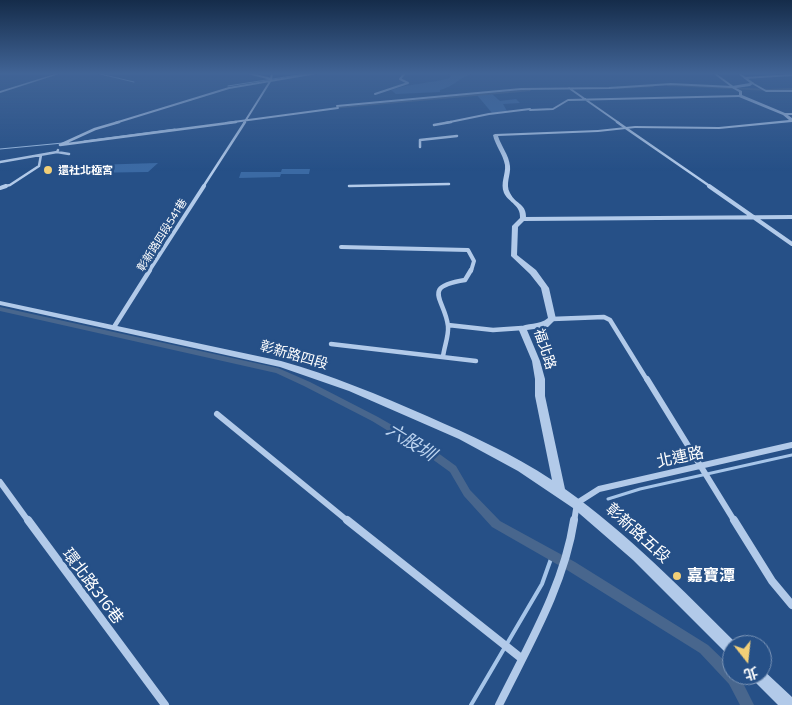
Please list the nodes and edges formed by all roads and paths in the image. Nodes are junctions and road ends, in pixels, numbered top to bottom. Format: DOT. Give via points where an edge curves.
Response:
graph roads {
  1 [pos="168,106"];
  2 [pos="254,106"];
  3 [pos="349,106"];
  4 [pos="558,106"];
  5 [pos="594,106"];
  6 [pos="764,106"];
  7 [pos="784,114"];
  8 [pos="792,114"];
  9 [pos="245,120"];
  10 [pos="792,121"];
  11 [pos="434,125"];
  12 [pos="626,128"];
  13 [pos="457,136"];
  14 [pos="60,145"];
  15 [pos="420,147"];
  16 [pos="57,152"];
  17 [pos="41,154"];
  18 [pos="69,154"];
  19 [pos="0,162"];
  20 [pos="62,168"];
  21 [pos="86,168"];
  22 [pos="449,184"];
  23 [pos="349,186"];
  24 [pos="0,188"];
  25 [pos="753,217"];
  26 [pos="792,217"];
  27 [pos="524,219"];
  28 [pos="792,244"];
  29 [pos="341,247"];
  30 [pos="0,303"];
  31 [pos="552,320"];
  32 [pos="448,325"];
  33 [pos="114,327"];
  34 [pos="522,328"];
  35 [pos="331,344"];
  36 [pos="443,358"];
  37 [pos="476,361"];
  38 [pos="217,414"];
  39 [pos="792,445"];
  40 [pos="701,466"];
  41 [pos="0,482"];
  42 [pos="560,491"];
  43 [pos="577,504"];
  44 [pos="792,605"];
  45 [pos="722,638"];
  46 [pos="521,658"];
  47 [pos="768,685"];
  48 [pos="785,702"];
  49 [pos="165,705"];
  50 [pos="498,705"];
  1 -- 14 [label="street" via="95,128"];
  2 -- 9 [label="street, 彰新路四段541巷"];
  3 -- 9 [label="street"];
  4 -- 11 [label="street" via="489,114"];
  5 -- 12 [label="street"];
  6 -- 7 [label="street"];
  7 -- 8 [label="street"];
  7 -- 10 [label="street"];
  9 -- 14 [label="street"];
  9 -- 33 [label="street, 彰新路四段541巷"];
  10 -- 12 [label="street" via="720,128"];
  12 -- 25 [label="street"];
  12 -- 27 [label="street" via="498,135 495,138 507,162 504,185 509,197 523,209"];
  13 -- 15 [label="street" via="420,140"];
  14 -- 16 [label="street"];
  16 -- 17 [label="street"];
  16 -- 18 [label="street"];
  17 -- 19 [label="street"];
  17 -- 24 [label="street" via="40,166"];
  20 -- 21 [label="street"];
  22 -- 23 [label="street"];
  25 -- 26 [label="street"];
  25 -- 27 [label="street"];
  25 -- 28 [label="street"];
  27 -- 31 [label="street, 福北路" via="516,226 514,256 545,288"];
  29 -- 32 [label="street" via="468,250 474,260 473,269 465,280 447,283 438,299"];
  30 -- 33 [label="street, 彰新路四段"];
  31 -- 34 [label="street, 福北路" via="545,325"];
  31 -- 40 [label="street" via="604,317 610,320"];
  32 -- 34 [label="street" via="493,330"];
  32 -- 36 [label="street"];
  33 -- 42 [label="street, 彰新路四段" via="322,376 498,453"];
  34 -- 42 [label="street, 福北路" via="536,361"];
  35 -- 36 [label="street"];
  36 -- 37 [label="street"];
  38 -- 46 [label="street"];
  39 -- 40 [label="street, 北連路"];
  40 -- 43 [label="street, 北連路" via="599,488"];
  40 -- 44 [label="street" via="772,581"];
  41 -- 49 [label="street, 環北路316巷"];
  42 -- 43 [label="street, 彰新路五段"];
  43 -- 45 [label="street, 彰新路五段" via="637,554"];
  43 -- 46 [label="street" via="561,574"];
  46 -- 50 [label="street"];
  47 -- 48 [label="street"];
}
